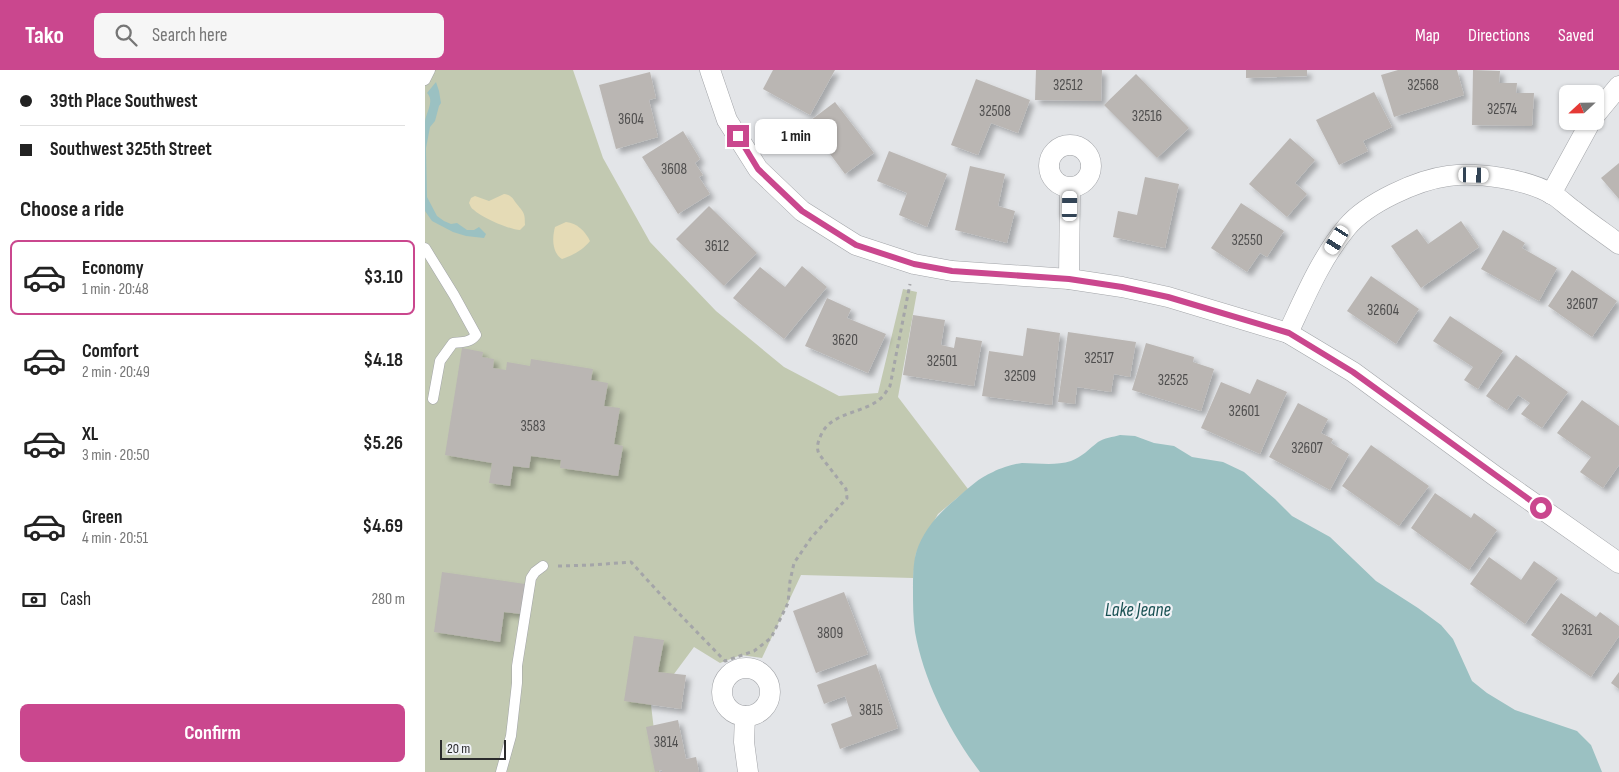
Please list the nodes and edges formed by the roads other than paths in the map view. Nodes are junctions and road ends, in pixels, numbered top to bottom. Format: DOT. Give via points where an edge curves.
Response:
graph roads {
  1 [pos="430,70"];
  2 [pos="710,70"];
  3 [pos="425,80"];
  4 [pos="1619,86"];
  5 [pos="1604,104"];
  6 [pos="1586,130"];
  7 [pos="1070,188"];
  8 [pos="1551,194"];
  9 [pos="1619,244"];
  10 [pos="425,248"];
  11 [pos="1069,279"];
  12 [pos="1289,333"];
  13 [pos="433,400"];
  14 [pos="1619,563"];
  15 [pos="543,566"];
  16 [pos="745,716"];
  17 [pos="501,772"];
  18 [pos="748,772"];
  1 -- 3 [label="lane"];
  2 -- 11 [label="street" via="727,120 758,169 802,211 856,245 914,264 952,271"];
  4 -- 5 [label="street"];
  6 -- 8 [label="street"];
  7 -- 11 [label="street"];
  8 -- 9 [label="street"];
  8 -- 12 [label="street" via="1517,181 1463,175 1421,183 1381,200 1358,215 1337,240"];
  10 -- 13 [label="lane" via="476,335 473,340 453,343 440,362"];
  11 -- 12 [label="street" via="1168,297"];
  12 -- 14 [label="street" via="1353,372"];
  15 -- 17 [label="lane" via="531,578 517,666 511,736"];
  16 -- 18 [label="street"];
}
